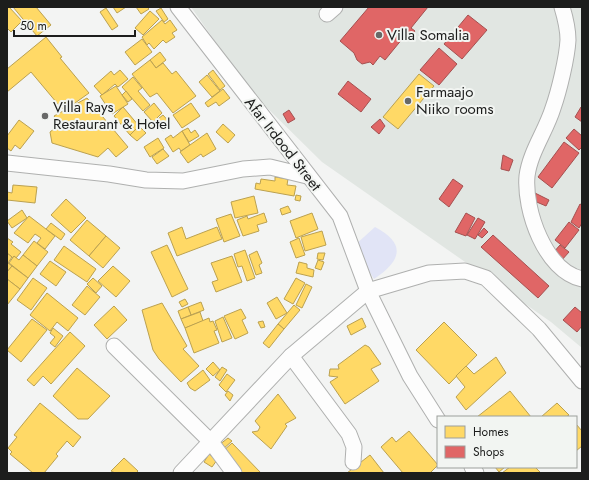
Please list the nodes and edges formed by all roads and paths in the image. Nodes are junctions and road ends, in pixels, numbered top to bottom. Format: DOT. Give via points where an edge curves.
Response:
graph roads {
  1 [pos="178,7"];
  2 [pos="562,7"];
  3 [pos="7,163"];
  4 [pos="307,176"];
  5 [pos="582,279"];
  6 [pos="368,291"];
  7 [pos="114,346"];
  8 [pos="291,356"];
  9 [pos="582,381"];
  10 [pos="437,418"];
  11 [pos="211,442"];
  12 [pos="353,462"];
  13 [pos="181,473"];
  14 [pos="234,473"];
  1 -- 4 [label="street, Afar Irdood Street"];
  2 -- 5 [label="street" via="568,40 553,108 536,145 527,176 528,202 537,230 552,260 565,272"];
  3 -- 4 [label="street" via="146,180 183,181 243,169 270,167"];
  4 -- 6 [label="street, Afar Irdood Street" via="340,216"];
  6 -- 8 [label="street"];
  6 -- 9 [label="street" via="429,273 465,271 486,278 539,329"];
  6 -- 10 [label="street, Afar Irdood Street" via="410,376"];
  7 -- 11 [label="street"];
  8 -- 11 [label="street"];
  8 -- 12 [label="street" via="349,434 354,446"];
  11 -- 13 [label="street"];
  11 -- 14 [label="street"];
}
